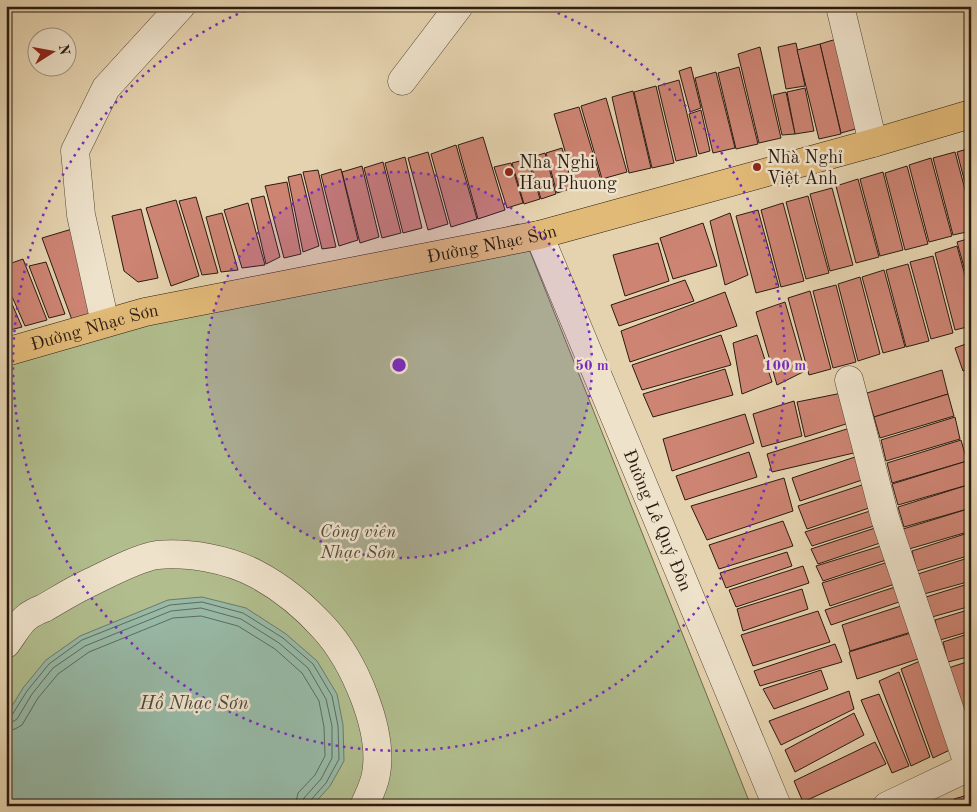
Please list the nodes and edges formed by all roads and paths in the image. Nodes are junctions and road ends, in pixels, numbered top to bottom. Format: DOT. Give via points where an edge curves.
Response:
graph roads {
  1 [pos="181,6"];
  2 [pos="459,6"];
  3 [pos="840,6"];
  4 [pos="402,81"];
  5 [pos="971,114"];
  6 [pos="873,143"];
  7 [pos="539,235"];
  8 [pos="105,323"];
  9 [pos="6,352"];
  10 [pos="848,380"];
  11 [pos="6,644"];
  12 [pos="970,766"];
  13 [pos="364,806"];
  14 [pos="777,806"];
  15 [pos="887,806"];
  1 -- 8 [label="street" via="106,88 75,151 81,215"];
  2 -- 4 [label="street"];
  3 -- 6 [label="street"];
  5 -- 6 [label="main road, Đường Nhạc Sơn"];
  6 -- 7 [label="main road, Đường Nhạc Sơn"];
  7 -- 8 [label="main road, Đường Nhạc Sơn" via="145,312"];
  7 -- 14 [label="street, Đường Lê Quý Đôn"];
  8 -- 9 [label="main road, Đường Nhạc Sơn"];
  10 -- 12 [label="street" via="885,518"];
  11 -- 13 [label="street" via="27,617 115,570 156,555 196,556 230,562 282,590 306,610 325,630 360,686 371,716 378,757 373,788"];
  12 -- 15 [label="street"];
}
